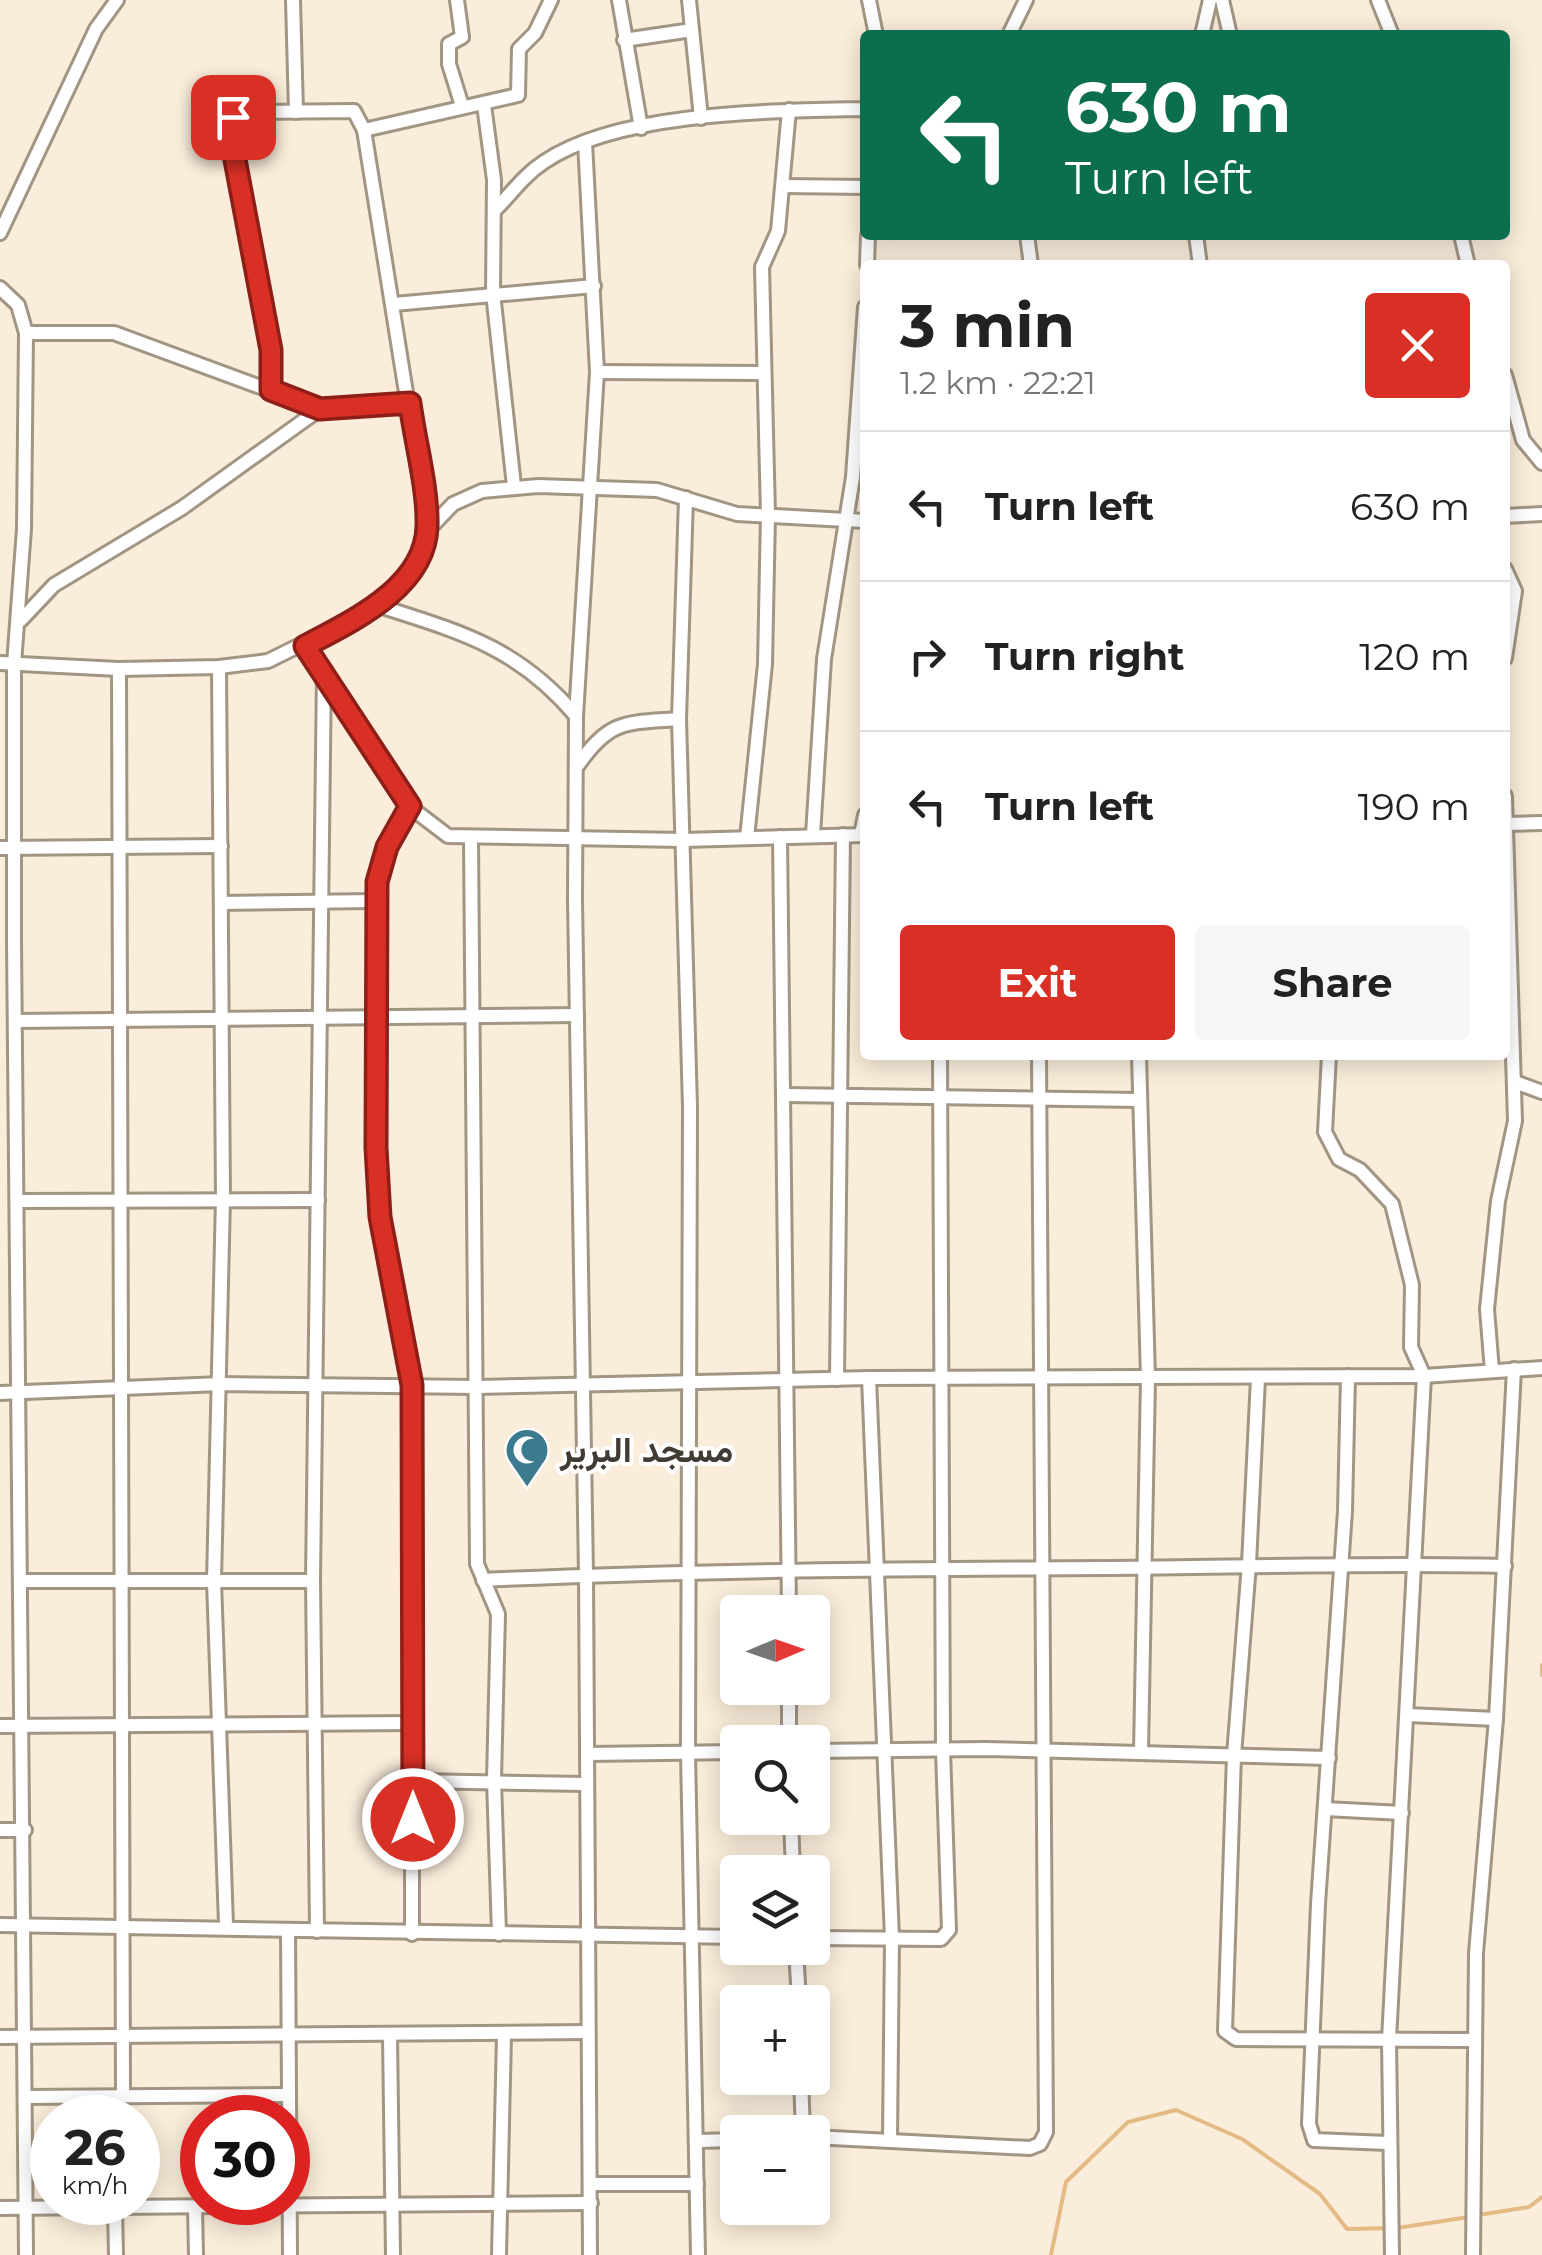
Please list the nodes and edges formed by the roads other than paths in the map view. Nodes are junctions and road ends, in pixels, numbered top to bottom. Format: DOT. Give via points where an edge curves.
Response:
graph roads {
  1 [pos="116,0"];
  2 [pos="294,0"];
  3 [pos="457,0"];
  4 [pos="551,0"];
  5 [pos="618,0"];
  6 [pos="689,0"];
  7 [pos="869,0"];
  8 [pos="1026,0"];
  9 [pos="1210,0"];
  10 [pos="1222,0"];
  11 [pos="1378,0"];
  12 [pos="692,30"];
  13 [pos="875,30"];
  14 [pos="1011,30"];
  15 [pos="1203,30"];
  16 [pos="1229,30"];
  17 [pos="1390,30"];
  18 [pos="624,40"];
  19 [pos="484,105"];
  20 [pos="462,106"];
  21 [pos="860,109"];
  22 [pos="789,110"];
  23 [pos="296,112"];
  24 [pos="701,118"];
  25 [pos="642,128"];
  26 [pos="364,130"];
  27 [pos="585,142"];
  28 [pos="785,186"];
  29 [pos="860,187"];
  30 [pos="496,210"];
  31 [pos="0,234"];
  32 [pos="594,286"];
  33 [pos="0,288"];
  34 [pos="493,294"];
  35 [pos="394,304"];
  36 [pos="26,333"];
  37 [pos="598,372"];
  38 [pos="762,373"];
  39 [pos="860,378"];
  40 [pos="271,390"];
  41 [pos="1510,393"];
  42 [pos="410,403"];
  43 [pos="320,409"];
  44 [pos="1542,463"];
  45 [pos="514,486"];
  46 [pos="592,487"];
  47 [pos="686,498"];
  48 [pos="1542,514"];
  49 [pos="768,516"];
  50 [pos="1510,516"];
  51 [pos="860,520"];
  52 [pos="848,521"];
  53 [pos="428,530"];
  54 [pos="1510,580"];
  55 [pos="379,606"];
  56 [pos="20,620"];
  57 [pos="1510,624"];
  58 [pos="305,646"];
  59 [pos="7,664"];
  60 [pos="219,667"];
  61 [pos="119,669"];
  62 [pos="324,671"];
  63 [pos="576,716"];
  64 [pos="679,719"];
  65 [pos="576,767"];
  66 [pos="410,806"];
  67 [pos="1542,823"];
  68 [pos="1510,824"];
  69 [pos="813,835"];
  70 [pos="842,835"];
  71 [pos="860,835"];
  72 [pos="576,837"];
  73 [pos="780,837"];
  74 [pos="747,838"];
  75 [pos="471,839"];
  76 [pos="684,840"];
  77 [pos="221,846"];
  78 [pos="7,848"];
  79 [pos="121,848"];
  80 [pos="377,901"];
  81 [pos="320,902"];
  82 [pos="221,903"];
  83 [pos="1510,1006"];
  84 [pos="577,1015"];
  85 [pos="470,1016"];
  86 [pos="376,1017"];
  87 [pos="121,1019"];
  88 [pos="222,1019"];
  89 [pos="318,1020"];
  90 [pos="15,1021"];
  91 [pos="940,1060"];
  92 [pos="1040,1060"];
  93 [pos="1138,1060"];
  94 [pos="1329,1060"];
  95 [pos="1515,1082"];
  96 [pos="1542,1092"];
  97 [pos="785,1096"];
  98 [pos="842,1096"];
  99 [pos="941,1098"];
  100 [pos="1041,1099"];
  101 [pos="1140,1100"];
  102 [pos="222,1199"];
  103 [pos="318,1200"];
  104 [pos="18,1201"];
  105 [pos="124,1201"];
  106 [pos="1542,1368"];
  107 [pos="1514,1370"];
  108 [pos="1492,1372"];
  109 [pos="1348,1376"];
  110 [pos="1424,1376"];
  111 [pos="869,1378"];
  112 [pos="1044,1378"];
  113 [pos="1148,1378"];
  114 [pos="1258,1378"];
  115 [pos="787,1379"];
  116 [pos="837,1379"];
  117 [pos="942,1379"];
  118 [pos="688,1381"];
  119 [pos="582,1382"];
  120 [pos="221,1384"];
  121 [pos="316,1384"];
  122 [pos="412,1385"];
  123 [pos="477,1387"];
  124 [pos="122,1388"];
  125 [pos="21,1391"];
  126 [pos="0,1393"];
  127 [pos="1340,1562"];
  128 [pos="1249,1564"];
  129 [pos="1418,1564"];
  130 [pos="1505,1566"];
  131 [pos="876,1567"];
  132 [pos="941,1568"];
  133 [pos="1044,1568"];
  134 [pos="1144,1568"];
  135 [pos="789,1569"];
  136 [pos="690,1572"];
  137 [pos="586,1575"];
  138 [pos="124,1580"];
  139 [pos="483,1580"];
  140 [pos="22,1581"];
  141 [pos="214,1581"];
  142 [pos="312,1581"];
  143 [pos="789,1595"];
  144 [pos="1408,1716"];
  145 [pos="1496,1719"];
  146 [pos="216,1721"];
  147 [pos="313,1724"];
  148 [pos="414,1724"];
  149 [pos="24,1725"];
  150 [pos="120,1725"];
  151 [pos="0,1726"];
  152 [pos="943,1750"];
  153 [pos="1042,1750"];
  154 [pos="830,1751"];
  155 [pos="886,1751"];
  156 [pos="720,1752"];
  157 [pos="1141,1752"];
  158 [pos="688,1753"];
  159 [pos="587,1754"];
  160 [pos="1234,1755"];
  161 [pos="1329,1758"];
  162 [pos="494,1780"];
  163 [pos="413,1781"];
  164 [pos="586,1784"];
  165 [pos="1325,1809"];
  166 [pos="1402,1813"];
  167 [pos="0,1830"];
  168 [pos="25,1830"];
  169 [pos="0,1925"];
  170 [pos="26,1925"];
  171 [pos="226,1925"];
  172 [pos="120,1926"];
  173 [pos="288,1930"];
  174 [pos="316,1931"];
  175 [pos="412,1934"];
  176 [pos="499,1934"];
  177 [pos="586,1935"];
  178 [pos="690,1936"];
  179 [pos="720,1937"];
  180 [pos="830,1938"];
  181 [pos="892,1938"];
  182 [pos="588,2032"];
  183 [pos="504,2035"];
  184 [pos="390,2036"];
  185 [pos="0,2037"];
  186 [pos="25,2037"];
  187 [pos="122,2037"];
  188 [pos="289,2037"];
  189 [pos="1314,2039"];
  190 [pos="1389,2040"];
  191 [pos="1474,2040"];
  192 [pos="123,2095"];
  193 [pos="288,2095"];
  194 [pos="26,2096"];
  195 [pos="30,2096"];
  196 [pos="830,2138"];
  197 [pos="720,2140"];
  198 [pos="890,2140"];
  199 [pos="697,2141"];
  200 [pos="1388,2142"];
  201 [pos="590,2184"];
  202 [pos="697,2184"];
  203 [pos="591,2203"];
  204 [pos="498,2204"];
  205 [pos="310,2205"];
  206 [pos="392,2205"];
  207 [pos="0,2208"];
  208 [pos="26,2208"];
  209 [pos="30,2208"];
  210 [pos="115,2225"];
  211 [pos="195,2225"];
  212 [pos="290,2225"];
  213 [pos="26,2255"];
  214 [pos="116,2255"];
  215 [pos="196,2255"];
  216 [pos="290,2255"];
  217 [pos="394,2255"];
  218 [pos="499,2255"];
  219 [pos="590,2255"];
  220 [pos="698,2255"];
  221 [pos="1392,2255"];
  222 [pos="1473,2255"];
  1 -- 31 [label="street" via="96,29"];
  2 -- 23 [label="street"];
  3 -- 20 [label="street" via="462,37 450,44 448,58"];
  4 -- 19 [label="street" via="519,48 518,96"];
  5 -- 18 [label="street"];
  6 -- 12 [label="street"];
  7 -- 13 [label="street"];
  8 -- 14 [label="street"];
  9 -- 15 [label="street"];
  10 -- 16 [label="street"];
  11 -- 17 [label="street"];
  12 -- 18 [label="street"];
  12 -- 24 [label="street"];
  18 -- 25 [label="street"];
  19 -- 20 [label="street"];
  19 -- 30 [label="street"];
  20 -- 26 [label="street"];
  21 -- 22 [label="street"];
  22 -- 24 [label="street"];
  22 -- 28 [label="street"];
  23 -- 26 [label="street" via="354,111"];
  23 -- 40 [label="street" via="240,112 229,128 271,350"];
  24 -- 25 [label="street"];
  25 -- 27 [label="street"];
  26 -- 35 [label="street"];
  27 -- 30 [label="street" via="521,178"];
  27 -- 32 [label="street"];
  28 -- 29 [label="street"];
  28 -- 38 [label="street" via="778,232 762,266"];
  30 -- 34 [label="street"];
  32 -- 34 [label="street"];
  32 -- 37 [label="street"];
  33 -- 36 [label="street" via="18,305"];
  34 -- 35 [label="street"];
  34 -- 45 [label="street"];
  35 -- 42 [label="street"];
  36 -- 40 [label="street" via="114,333"];
  36 -- 56 [label="street"];
  37 -- 38 [label="street"];
  37 -- 46 [label="street"];
  38 -- 49 [label="street"];
  39 -- 52 [label="street"];
  40 -- 43 [label="street"];
  41 -- 44 [label="street" via="1523,440"];
  42 -- 43 [label="street"];
  42 -- 53 [label="street"];
  43 -- 56 [label="street" via="182,508 54,585"];
  45 -- 46 [label="street"];
  45 -- 53 [label="street" via="453,504"];
  46 -- 47 [label="street"];
  46 -- 63 [label="street"];
  47 -- 49 [label="street"];
  47 -- 64 [label="street"];
  48 -- 50 [label="street"];
  49 -- 52 [label="street"];
  49 -- 74 [label="street" via="765,664"];
  51 -- 52 [label="street"];
  52 -- 69 [label="street" via="824,659"];
  53 -- 55 [label="street" via="410,573"];
  54 -- 57 [label="street"];
  55 -- 58 [label="street"];
  55 -- 63 [label="street" via="506,652 553,688"];
  56 -- 59 [label="street"];
  58 -- 60 [label="street" via="268,661"];
  58 -- 62 [label="street"];
  59 -- 61 [label="street"];
  59 -- 78 [label="street"];
  60 -- 61 [label="street"];
  60 -- 77 [label="street"];
  61 -- 79 [label="street"];
  62 -- 66 [label="street"];
  62 -- 81 [label="street"];
  63 -- 65 [label="street"];
  64 -- 65 [label="street" via="610,729"];
  64 -- 76 [label="street"];
  65 -- 72 [label="street"];
  66 -- 75 [label="street" via="448,836"];
  66 -- 80 [label="street" via="387,847"];
  67 -- 68 [label="street"];
  69 -- 70 [label="street"];
  69 -- 73 [label="street"];
  70 -- 71 [label="street"];
  70 -- 98 [label="street"];
  72 -- 75 [label="street"];
  72 -- 76 [label="street"];
  72 -- 84 [label="street"];
  73 -- 74 [label="street"];
  73 -- 97 [label="street"];
  74 -- 76 [label="street"];
  75 -- 85 [label="street"];
  76 -- 118 [label="street"];
  77 -- 79 [label="street"];
  77 -- 82 [label="street"];
  78 -- 79 [label="street"];
  78 -- 90 [label="street"];
  79 -- 87 [label="street"];
  80 -- 81 [label="street"];
  80 -- 86 [label="street"];
  81 -- 82 [label="street"];
  81 -- 89 [label="street"];
  82 -- 88 [label="street"];
  83 -- 95 [label="street"];
  84 -- 85 [label="street"];
  84 -- 119 [label="street"];
  85 -- 86 [label="street"];
  85 -- 123 [label="street"];
  86 -- 89 [label="street"];
  86 -- 122 [label="street" via="380,1217"];
  87 -- 88 [label="street"];
  87 -- 90 [label="street"];
  87 -- 105 [label="street"];
  88 -- 89 [label="street"];
  88 -- 102 [label="street"];
  89 -- 103 [label="street"];
  90 -- 104 [label="street"];
  91 -- 99 [label="street"];
  92 -- 100 [label="street"];
  93 -- 101 [label="street"];
  94 -- 110 [label="street" via="1325,1132 1339,1160 1360,1170 1392,1204 1412,1286 1412,1347"];
  95 -- 96 [label="street"];
  95 -- 108 [label="street" via="1487,1309"];
  97 -- 98 [label="street"];
  97 -- 115 [label="street"];
  98 -- 99 [label="street"];
  98 -- 116 [label="street"];
  99 -- 100 [label="street"];
  99 -- 117 [label="street"];
  100 -- 101 [label="street"];
  100 -- 112 [label="street"];
  101 -- 113 [label="street"];
  102 -- 103 [label="street"];
  102 -- 105 [label="street"];
  102 -- 120 [label="street"];
  103 -- 121 [label="street"];
  104 -- 105 [label="street"];
  104 -- 125 [label="street"];
  105 -- 124 [label="street"];
  106 -- 107 [label="street"];
  107 -- 108 [label="street"];
  107 -- 130 [label="street"];
  108 -- 110 [label="street"];
  109 -- 110 [label="street"];
  109 -- 114 [label="street"];
  109 -- 127 [label="street"];
  110 -- 129 [label="street"];
  111 -- 116 [label="street"];
  111 -- 117 [label="street"];
  111 -- 131 [label="street"];
  112 -- 113 [label="street"];
  112 -- 117 [label="street"];
  112 -- 133 [label="street"];
  113 -- 114 [label="street"];
  113 -- 134 [label="street"];
  114 -- 128 [label="street"];
  115 -- 116 [label="street"];
  115 -- 118 [label="street"];
  115 -- 135 [label="street"];
  117 -- 132 [label="street"];
  118 -- 119 [label="street"];
  118 -- 136 [label="street"];
  119 -- 123 [label="street"];
  119 -- 137 [label="street"];
  120 -- 121 [label="street"];
  120 -- 124 [label="street"];
  120 -- 141 [label="street"];
  121 -- 122 [label="street"];
  121 -- 142 [label="street"];
  122 -- 123 [label="street"];
  122 -- 148 [label="street"];
  123 -- 139 [label="street" via="477,1564"];
  124 -- 125 [label="street"];
  124 -- 138 [label="street"];
  125 -- 126 [label="street"];
  125 -- 140 [label="street"];
  127 -- 128 [label="street"];
  127 -- 129 [label="street"];
  127 -- 161 [label="street"];
  128 -- 134 [label="street"];
  128 -- 160 [label="street"];
  129 -- 130 [label="street"];
  129 -- 144 [label="street"];
  130 -- 145 [label="street"];
  131 -- 132 [label="street"];
  131 -- 135 [label="street"];
  131 -- 155 [label="street"];
  132 -- 133 [label="street"];
  132 -- 152 [label="street"];
  133 -- 134 [label="street"];
  133 -- 153 [label="street"];
  134 -- 157 [label="street"];
  135 -- 136 [label="street"];
  135 -- 143 [label="street"];
  136 -- 137 [label="street"];
  136 -- 158 [label="street"];
  137 -- 139 [label="street"];
  137 -- 159 [label="street"];
  138 -- 140 [label="street"];
  138 -- 141 [label="street"];
  138 -- 150 [label="street"];
  139 -- 162 [label="street" via="498,1614"];
  140 -- 149 [label="street"];
  141 -- 142 [label="street"];
  141 -- 146 [label="street"];
  142 -- 147 [label="street"];
  144 -- 145 [label="street"];
  144 -- 166 [label="street"];
  145 -- 191 [label="street"];
  146 -- 147 [label="street"];
  146 -- 150 [label="street"];
  146 -- 171 [label="street"];
  147 -- 148 [label="street"];
  147 -- 174 [label="street"];
  148 -- 163 [label="street"];
  149 -- 150 [label="street"];
  149 -- 151 [label="street"];
  149 -- 168 [label="street"];
  150 -- 172 [label="street"];
  152 -- 153 [label="street"];
  152 -- 155 [label="street"];
  152 -- 181 [label="street" via="948,1930 941,1939"];
  153 -- 157 [label="street"];
  153 -- 198 [label="street" via="1046,2132 1030,2148"];
  154 -- 155 [label="street"];
  155 -- 181 [label="street"];
  156 -- 158 [label="street"];
  157 -- 160 [label="street"];
  158 -- 159 [label="street"];
  158 -- 178 [label="street"];
  159 -- 164 [label="street"];
  160 -- 161 [label="street"];
  160 -- 189 [label="street" via="1225,2031 1236,2039"];
  161 -- 165 [label="street"];
  162 -- 163 [label="street"];
  162 -- 164 [label="street"];
  162 -- 176 [label="street"];
  163 -- 175 [label="street"];
  164 -- 177 [label="street"];
  165 -- 166 [label="street"];
  165 -- 189 [label="street"];
  166 -- 190 [label="street"];
  167 -- 168 [label="street"];
  168 -- 170 [label="street"];
  169 -- 170 [label="street"];
  170 -- 172 [label="street"];
  170 -- 186 [label="street"];
  171 -- 172 [label="street"];
  171 -- 173 [label="street"];
  172 -- 187 [label="street"];
  173 -- 174 [label="street"];
  173 -- 188 [label="street"];
  174 -- 175 [label="street"];
  175 -- 176 [label="street"];
  176 -- 177 [label="street"];
  177 -- 178 [label="street"];
  177 -- 182 [label="street"];
  178 -- 179 [label="street"];
  178 -- 199 [label="street"];
  180 -- 181 [label="street"];
  181 -- 198 [label="street"];
  182 -- 183 [label="street"];
  182 -- 201 [label="street"];
  183 -- 184 [label="street"];
  183 -- 204 [label="street"];
  184 -- 188 [label="street"];
  184 -- 206 [label="street"];
  185 -- 186 [label="street"];
  186 -- 187 [label="street"];
  186 -- 194 [label="street"];
  187 -- 188 [label="street"];
  187 -- 192 [label="street"];
  188 -- 193 [label="street"];
  189 -- 190 [label="street"];
  189 -- 200 [label="street" via="1310,2135"];
  190 -- 191 [label="street"];
  190 -- 200 [label="street"];
  191 -- 222 [label="street"];
  194 -- 195 [label="street"];
  194 -- 208 [label="street"];
  196 -- 198 [label="street"];
  197 -- 199 [label="street"];
  199 -- 202 [label="street"];
  200 -- 221 [label="street"];
  201 -- 202 [label="street"];
  201 -- 203 [label="street"];
  202 -- 220 [label="street"];
  203 -- 204 [label="street"];
  203 -- 219 [label="street"];
  204 -- 206 [label="street"];
  204 -- 218 [label="street"];
  205 -- 206 [label="street"];
  206 -- 217 [label="street"];
  207 -- 208 [label="street"];
  208 -- 209 [label="street"];
  208 -- 213 [label="street"];
  210 -- 214 [label="street"];
  211 -- 215 [label="street"];
  212 -- 216 [label="street"];
}
